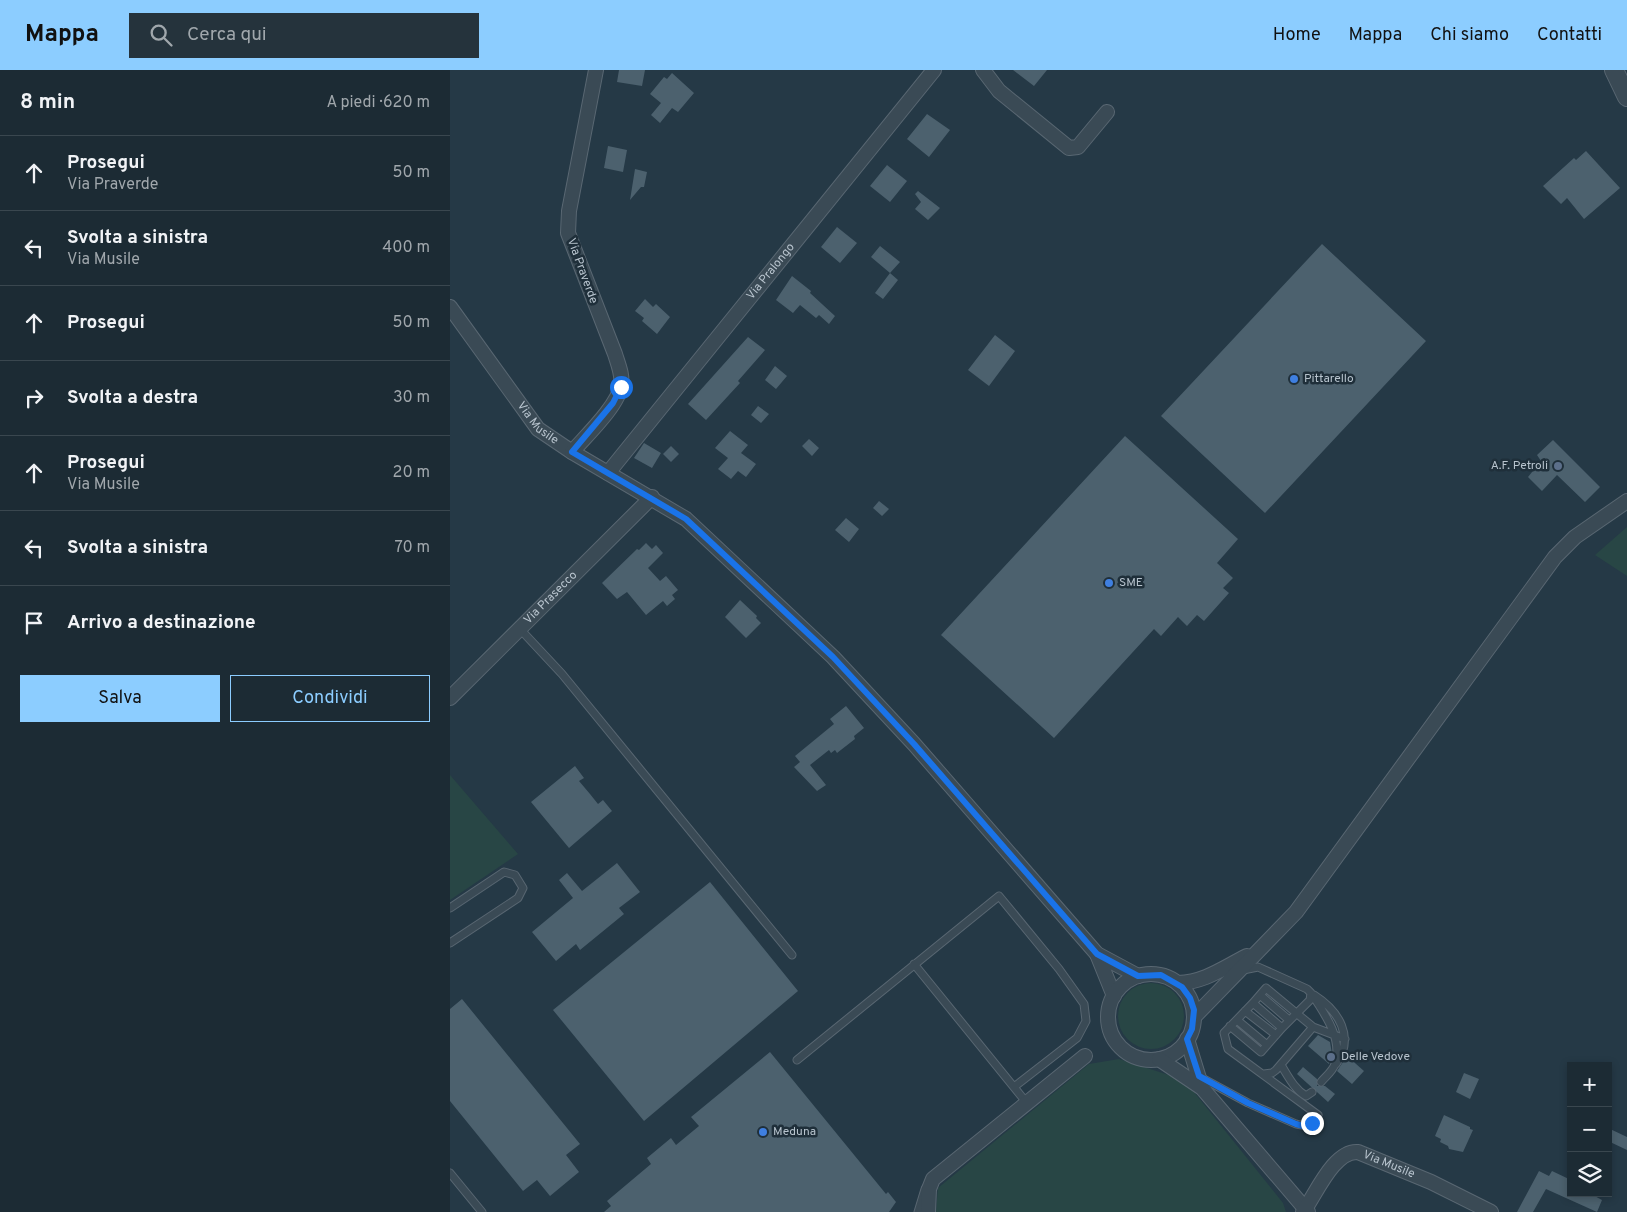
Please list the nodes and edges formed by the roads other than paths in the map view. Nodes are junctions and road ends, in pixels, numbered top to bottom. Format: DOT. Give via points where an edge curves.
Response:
graph roads {
  1 [pos="596,70"];
  2 [pos="934,70"];
  3 [pos="983,70"];
  4 [pos="1614,70"];
  5 [pos="1627,97"];
  6 [pos="1107,112"];
  7 [pos="450,307"];
  8 [pos="572,452"];
  9 [pos="608,473"];
  10 [pos="652,497"];
  11 [pos="1627,501"];
  12 [pos="520,629"];
  13 [pos="450,698"];
  14 [pos="450,908"];
  15 [pos="450,943"];
  16 [pos="1255,952"];
  17 [pos="1097,954"];
  18 [pos="792,955"];
  19 [pos="914,964"];
  20 [pos="1236,974"];
  21 [pos="1138,976"];
  22 [pos="1178,983"];
  23 [pos="1311,993"];
  24 [pos="1260,995"];
  25 [pos="1114,996"];
  26 [pos="1253,1003"];
  27 [pos="1245,1011"];
  28 [pos="1296,1013"];
  29 [pos="1194,1017"];
  30 [pos="1237,1020"];
  31 [pos="1290,1020"];
  32 [pos="1230,1026"];
  33 [pos="1313,1027"];
  34 [pos="1282,1028"];
  35 [pos="1276,1035"];
  36 [pos="1335,1036"];
  37 [pos="1187,1039"];
  38 [pos="1345,1039"];
  39 [pos="1267,1045"];
  40 [pos="1084,1056"];
  41 [pos="1159,1059"];
  42 [pos="797,1060"];
  43 [pos="1281,1065"];
  44 [pos="1335,1066"];
  45 [pos="1264,1074"];
  46 [pos="1201,1082"];
  47 [pos="1321,1082"];
  48 [pos="1014,1087"];
  49 [pos="1026,1102"];
  50 [pos="1303,1103"];
  51 [pos="450,1173"];
  52 [pos="933,1179"];
  53 [pos="1305,1211"];
  54 [pos="482,1212"];
  55 [pos="918,1212"];
  56 [pos="928,1212"];
  57 [pos="1491,1212"];
  1 -- 8 [label="street, Via Praverde" via="569,211 568,234 615,354 621,373 621,387 613,403"];
  2 -- 9 [label="street, Via Pralongo"];
  3 -- 6 [label="street" via="999,91 1069,148 1081,144"];
  4 -- 5 [label="street"];
  7 -- 8 [label="street, Via Musile" via="538,429"];
  8 -- 9 [label="street, Via Musile"];
  9 -- 10 [label="street, Via Musile"];
  10 -- 12 [label="street, Via Prasecco"];
  10 -- 17 [label="street, Via Musile" via="686,519 833,657 920,751"];
  11 -- 16 [label="street" via="1575,537 1555,558 1301,905"];
  12 -- 13 [label="street, Via Prasecco"];
  12 -- 18 [label="lane" via="562,674"];
  14 -- 15 [label="lane" via="504,872 515,875 523,888 518,898"];
  16 -- 20 [label="street"];
  16 -- 22 [label="street" via="1198,982"];
  17 -- 21 [label="street"];
  17 -- 25 [label="street"];
  19 -- 42 [label="lane"];
  19 -- 48 [label="lane"];
  19 -- 48 [label="lane" via="999,896 1078,995 1086,1014 1080,1034"];
  20 -- 23 [label="lane" via="1258,966"];
  20 -- 29 [label="street"];
  21 -- 22 [label="street" via="1161,975"];
  21 -- 25 [label="street" via="1127,981"];
  22 -- 29 [label="street" via="1190,998"];
  23 -- 28 [label="lane" via="1310,1000"];
  23 -- 36 [label="lane"];
  23 -- 38 [label="lane" via="1330,1008"];
  24 -- 26 [label="lane"];
  24 -- 28 [label="lane" via="1266,988"];
  24 -- 31 [label="lane"];
  25 -- 41 [label="street" via="1108,1021 1117,1043 1137,1057"];
  26 -- 27 [label="lane"];
  26 -- 34 [label="lane"];
  27 -- 30 [label="lane"];
  27 -- 35 [label="lane"];
  28 -- 31 [label="lane"];
  28 -- 33 [label="lane"];
  29 -- 37 [label="street"];
  30 -- 32 [label="lane"];
  30 -- 39 [label="lane"];
  31 -- 34 [label="lane"];
  32 -- 39 [label="lane" via="1261,1052"];
  32 -- 45 [label="lane" via="1224,1033 1228,1049"];
  33 -- 36 [label="lane"];
  33 -- 43 [label="lane"];
  34 -- 35 [label="lane"];
  35 -- 39 [label="lane"];
  36 -- 38 [label="lane"];
  36 -- 44 [label="lane" via="1338,1046"];
  37 -- 41 [label="street" via="1175,1052"];
  37 -- 46 [label="street, Via Musile"];
  38 -- 44 [label="lane" via="1345,1052"];
  40 -- 49 [label="street"];
  41 -- 46 [label="street, Via Musile"];
  43 -- 45 [label="lane" via="1272,1073"];
  43 -- 50 [label="lane" via="1303,1095 1313,1091"];
  44 -- 47 [label="lane"];
  45 -- 50 [label="lane"];
  46 -- 50 [label="lane" via="1303,1126 1312,1123 1318,1114"];
  46 -- 53 [label="street, Via Musile"];
  48 -- 49 [label="lane"];
  49 -- 52 [label="street"];
  51 -- 54 [label="lane"];
  52 -- 55 [label="lane" via="924,1191"];
  52 -- 56 [label="street"];
  53 -- 57 [label="street, Via Musile" via="1334,1164 1342,1156 1358,1152 1432,1182"];
}
